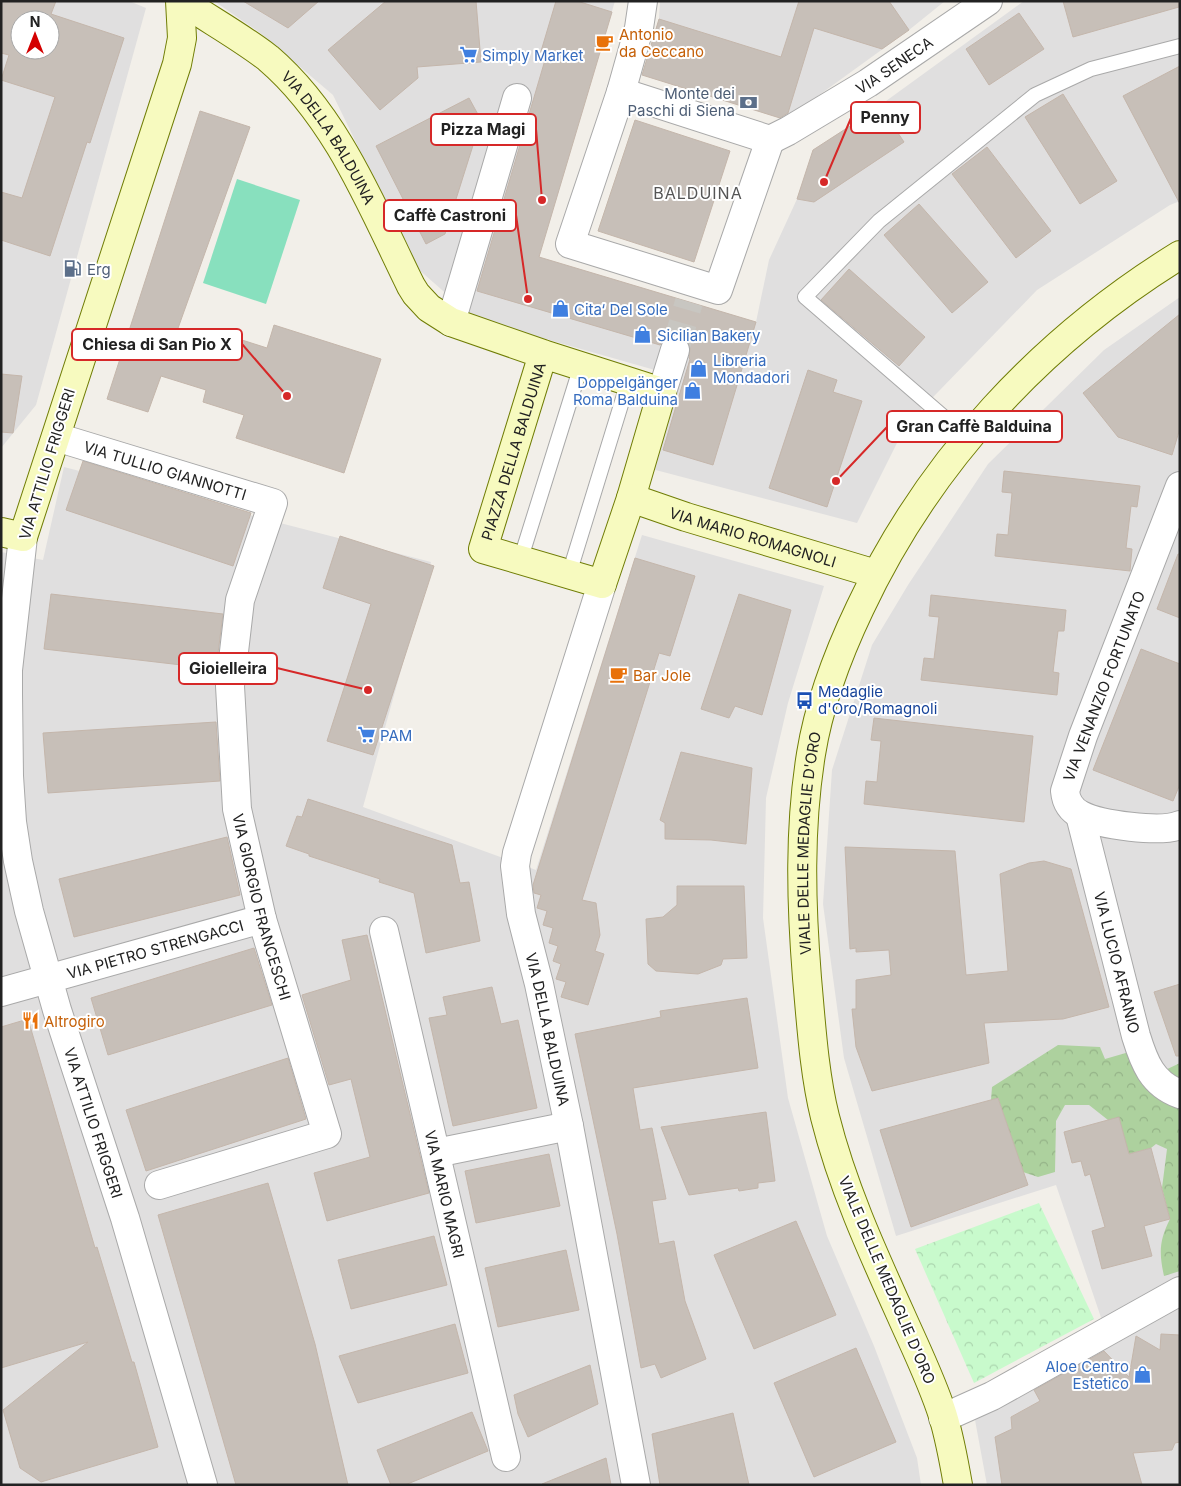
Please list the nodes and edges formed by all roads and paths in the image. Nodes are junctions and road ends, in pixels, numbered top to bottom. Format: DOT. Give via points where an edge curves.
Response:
graph roads {
  1 [pos="181,1"];
  2 [pos="643,1"];
  3 [pos="988,1"];
  4 [pos="1180,46"];
  5 [pos="621,92"];
  6 [pos="517,98"];
  7 [pos="770,140"];
  8 [pos="1180,255"];
  9 [pos="451,322"];
  10 [pos="676,350"];
  11 [pos="543,354"];
  12 [pos="580,366"];
  13 [pos="628,382"];
  14 [pos="662,392"];
  15 [pos="56,436"];
  16 [pos="968,438"];
  17 [pos="1180,486"];
  18 [pos="631,498"];
  19 [pos="273,504"];
  20 [pos="12,535"];
  21 [pos="520,561"];
  22 [pos="569,574"];
  23 [pos="876,574"];
  24 [pos="602,584"];
  25 [pos="4,696"];
  26 [pos="1080,815"];
  27 [pos="1180,825"];
  28 [pos="262,919"];
  29 [pos="384,931"];
  30 [pos="48,978"];
  31 [pos="1,992"];
  32 [pos="1180,1094"];
  33 [pos="569,1126"];
  34 [pos="436,1153"];
  35 [pos="159,1185"];
  36 [pos="1180,1291"];
  37 [pos="943,1418"];
  38 [pos="506,1457"];
  39 [pos="203,1485"];
  40 [pos="636,1485"];
  41 [pos="958,1485"];
  1 -- 9 [label="street, VIA DELLA BALDUINA" via="267,58 308,100 354,170 416,294 429,308"];
  1 -- 15 [label="street, VIA ATTILIO FRIGGERI" via="182,38 178,64"];
  2 -- 5 [label="street"];
  3 -- 7 [label="street, VIA SENECA" via="868,83"];
  4 -- 16 [label="lane" via="1091,69 1035,95 879,221 805,297"];
  5 -- 7 [label="street"];
  5 -- 7 [label="street" via="570,244 692,293 718,290"];
  6 -- 9 [label="street"];
  8 -- 16 [label="street, VIALE DELLE MEDAGLIE D'ORO" via="1111,302 1054,348"];
  9 -- 11 [label="street, VIA DELLA BALDUINA"];
  10 -- 14 [label="street"];
  11 -- 12 [label="street, PIAZZA DELLA BALDUINA"];
  11 -- 21 [label="street, PIAZZA DELLA BALDUINA" via="484,549"];
  12 -- 13 [label="street, PIAZZA DELLA BALDUINA"];
  12 -- 21 [label="lane"];
  13 -- 14 [label="street, PIAZZA DELLA BALDUINA"];
  13 -- 22 [label="lane"];
  14 -- 18 [label="street"];
  15 -- 19 [label="street, VIA TULLIO GIANNOTTI"];
  15 -- 20 [label="street, VIA ATTILIO FRIGGERI"];
  16 -- 23 [label="street, VIALE DELLE MEDAGLIE D'ORO" via="911,514"];
  17 -- 26 [label="street, VIA VENANZIO FORTUNATO" via="1066,784 1066,800"];
  18 -- 23 [label="street, VIA MARIO ROMAGNOLI"];
  18 -- 24 [label="street"];
  19 -- 28 [label="street, VIA GIORGIO FRANCESCHI" via="240,600 230,686 237,809"];
  20 -- 25 [label="street, VIA ATTILIO FRIGGERI" via="9,661"];
  21 -- 22 [label="street, PIAZZA DELLA BALDUINA"];
  22 -- 24 [label="street, PIAZZA DELLA BALDUINA"];
  23 -- 37 [label="street, VIALE DELLE MEDAGLIE D'ORO" via="839,656 811,754 802,849 805,955 824,1115 853,1204 926,1371"];
  24 -- 33 [label="street, VIA DELLA BALDUINA" via="515,866 521,914"];
  25 -- 30 [label="street, VIA ATTILIO FRIGGERI" via="13,832 29,912"];
  26 -- 27 [label="street" via="1116,824 1159,829"];
  26 -- 32 [label="street, VIA LUCIO AFRANIO" via="1144,1061 1160,1083"];
  28 -- 30 [label="street, VIA PIETRO STRENGACCI"];
  28 -- 35 [label="street, VIA GIORGIO FRANCESCHI" via="327,1134"];
  29 -- 34 [label="street, VIA MARIO MAGRI"];
  30 -- 31 [label="street, VIA PIETRO STRENGACCI"];
  30 -- 39 [label="street, VIA ATTILIO FRIGGERI" via="125,1218"];
  33 -- 34 [label="street"];
  33 -- 40 [label="street, VIA DELLA BALDUINA"];
  34 -- 38 [label="street, VIA MARIO MAGRI"];
  36 -- 37 [label="street" via="992,1396"];
  37 -- 41 [label="street, VIALE DELLE MEDAGLIE D'ORO"];
}
